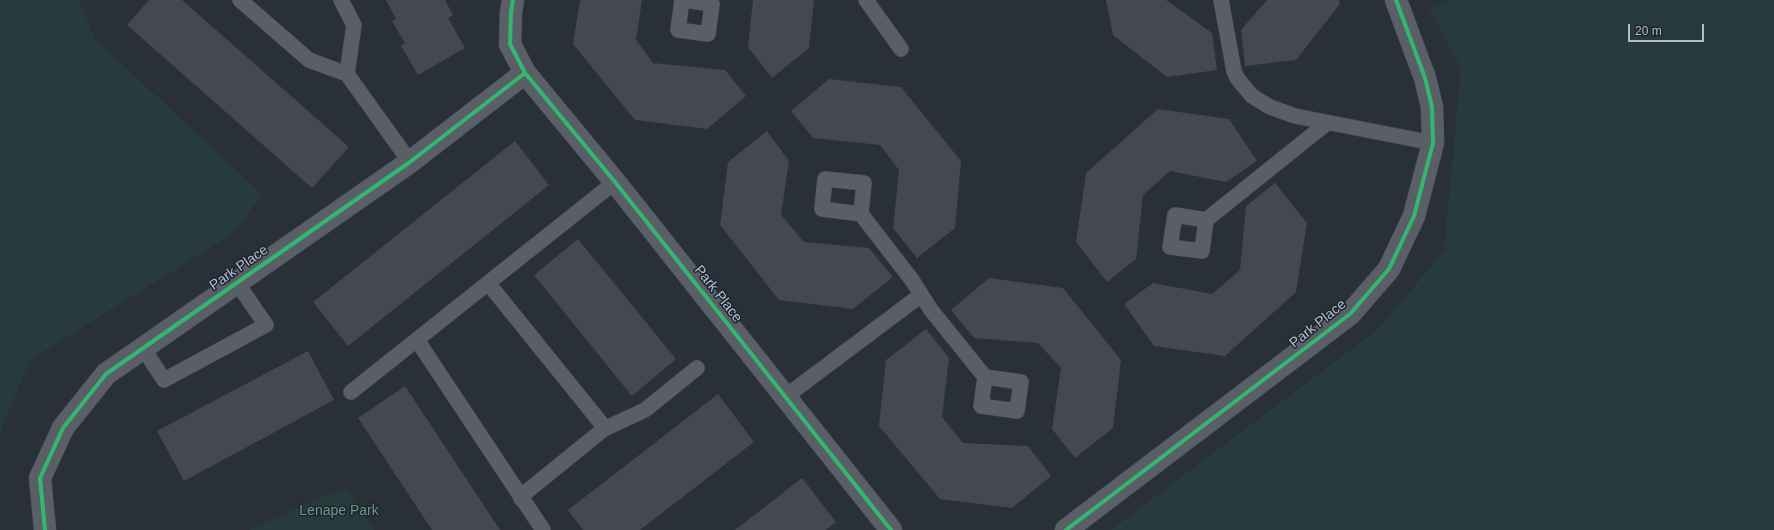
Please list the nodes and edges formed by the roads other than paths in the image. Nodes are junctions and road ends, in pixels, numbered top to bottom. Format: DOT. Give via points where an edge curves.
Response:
graph roads {
  1 [pos="240,0"];
  2 [pos="342,0"];
  3 [pos="513,0"];
  4 [pos="682,0"];
  5 [pos="685,0"];
  6 [pos="866,0"];
  7 [pos="1221,0"];
  8 [pos="1396,0"];
  9 [pos="901,49"];
  10 [pos="525,73"];
  11 [pos="347,74"];
  12 [pos="1327,123"];
  13 [pos="1433,143"];
  14 [pos="410,162"];
  15 [pos="615,182"];
  16 [pos="861,214"];
  17 [pos="1206,220"];
  18 [pos="237,283"];
  19 [pos="488,283"];
  20 [pos="921,295"];
  21 [pos="417,340"];
  22 [pos="143,348"];
  23 [pos="697,368"];
  24 [pos="985,377"];
  25 [pos="351,392"];
  26 [pos="786,397"];
  27 [pos="605,428"];
  28 [pos="521,499"];
  29 [pos="888,529"];
  30 [pos="45,530"];
  31 [pos="543,530"];
  32 [pos="1066,530"];
  1 -- 11 [label="lane" via="308,60"];
  2 -- 11 [label="lane" via="354,25"];
  3 -- 10 [label="street, Park Place" via="510,12 510,44"];
  4 -- 5 [label="lane" via="678,30 708,34 712,4"];
  6 -- 9 [label="lane"];
  7 -- 12 [label="lane" via="1234,71 1245,89 1270,107"];
  8 -- 13 [label="street, Park Place" via="1425,78 1432,107"];
  10 -- 14 [label="street, Park Place"];
  10 -- 15 [label="street, Park Place"];
  11 -- 14 [label="lane"];
  12 -- 13 [label="lane"];
  12 -- 17 [label="lane"];
  13 -- 32 [label="street, Park Place" via="1414,216 1389,269 1350,314"];
  14 -- 18 [label="street, Park Place"];
  15 -- 19 [label="lane"];
  15 -- 26 [label="street, Park Place"];
  16 -- 20 [label="lane"];
  18 -- 22 [label="street, Park Place"];
  18 -- 22 [label="lane" via="266,325 164,380"];
  19 -- 21 [label="lane"];
  19 -- 27 [label="lane"];
  20 -- 24 [label="lane"];
  20 -- 26 [label="lane"];
  21 -- 25 [label="lane"];
  21 -- 28 [label="lane"];
  22 -- 30 [label="street, Park Place" via="106,374 63,428 40,478"];
  23 -- 27 [label="lane" via="645,410"];
  26 -- 29 [label="street, Park Place"];
  27 -- 28 [label="lane" via="525,493"];
  28 -- 31 [label="lane"];
}
